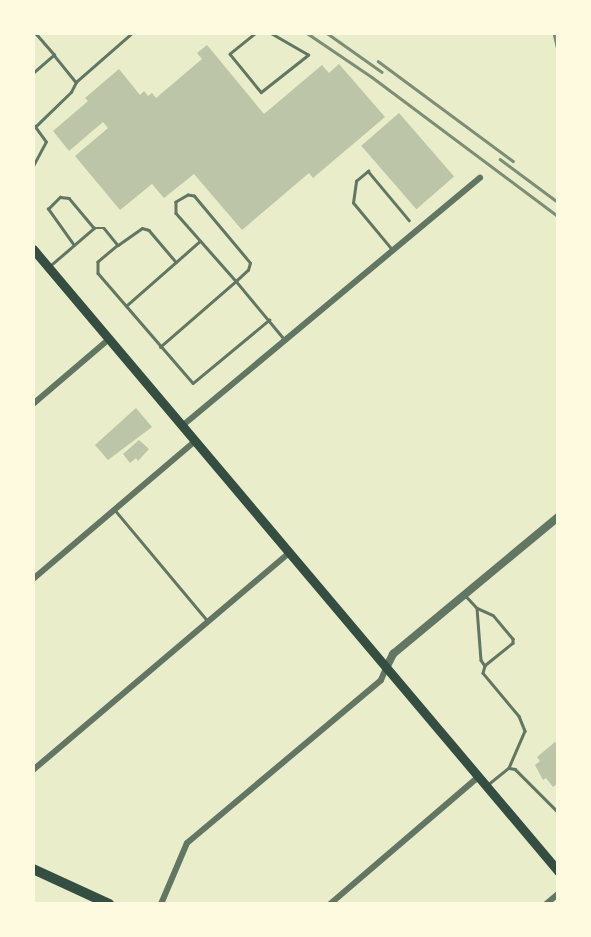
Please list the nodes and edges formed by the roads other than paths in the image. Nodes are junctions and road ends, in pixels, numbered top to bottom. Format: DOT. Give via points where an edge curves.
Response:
graph roads {
  1 [pos="36,33"];
  2 [pos="132,33"];
  3 [pos="256,33"];
  4 [pos="270,33"];
  5 [pos="54,55"];
  6 [pos="33,72"];
  7 [pos="75,82"];
  8 [pos="34,126"];
  9 [pos="33,166"];
  10 [pos="480,178"];
  11 [pos="410,220"];
  12 [pos="94,228"];
  13 [pos="200,241"];
  14 [pos="74,245"];
  15 [pos="118,245"];
  16 [pos="33,249"];
  17 [pos="393,251"];
  18 [pos="176,262"];
  19 [pos="48,267"];
  20 [pos="236,281"];
  21 [pos="126,306"];
  22 [pos="269,320"];
  23 [pos="109,339"];
  24 [pos="285,340"];
  25 [pos="160,346"];
  26 [pos="33,404"];
  27 [pos="182,426"];
  28 [pos="195,441"];
  29 [pos="115,510"];
  30 [pos="558,517"];
  31 [pos="289,553"];
  32 [pos="33,579"];
  33 [pos="465,595"];
  34 [pos="477,608"];
  35 [pos="209,622"];
  36 [pos="485,666"];
  37 [pos="386,668"];
  38 [pos="509,768"];
  39 [pos="33,771"];
  40 [pos="478,776"];
  41 [pos="487,787"];
  42 [pos="558,812"];
  43 [pos="33,869"];
  44 [pos="558,871"];
  45 [pos="558,894"];
  46 [pos="109,904"];
  47 [pos="161,904"];
  48 [pos="330,904"];
  49 [pos="546,904"];
  1 -- 5 [label="lane"];
  2 -- 7 [label="lane"];
  3 -- 4 [label="lane" via="230,54 261,92 308,55"];
  5 -- 6 [label="lane"];
  5 -- 7 [label="lane"];
  7 -- 8 [label="lane" via="71,92"];
  8 -- 9 [label="lane" via="46,142"];
  10 -- 17 [label="street"];
  11 -- 17 [label="lane" via="368,171 356,181 353,203"];
  12 -- 14 [label="lane"];
  12 -- 14 [label="lane" via="69,198 60,197 50,205 50,214"];
  12 -- 15 [label="lane" via="104,228"];
  13 -- 18 [label="lane"];
  13 -- 20 [label="lane"];
  13 -- 20 [label="lane" via="174,208 188,195 194,196 247,257 248,270"];
  14 -- 19 [label="lane"];
  15 -- 18 [label="lane" via="142,228 149,230"];
  15 -- 21 [label="lane" via="96,267"];
  16 -- 19 [label="main road"];
  17 -- 24 [label="street"];
  18 -- 21 [label="lane"];
  19 -- 23 [label="main road"];
  20 -- 22 [label="lane"];
  20 -- 25 [label="lane"];
  21 -- 25 [label="lane"];
  22 -- 24 [label="lane"];
  22 -- 25 [label="lane" via="193,383"];
  23 -- 26 [label="street"];
  23 -- 27 [label="main road"];
  24 -- 27 [label="street"];
  27 -- 28 [label="main road"];
  28 -- 29 [label="street"];
  28 -- 31 [label="main road"];
  29 -- 32 [label="street"];
  29 -- 35 [label="lane"];
  30 -- 33 [label="street"];
  31 -- 35 [label="street"];
  31 -- 37 [label="main road"];
  33 -- 34 [label="lane"];
  33 -- 37 [label="street" via="393,654"];
  34 -- 36 [label="lane"];
  34 -- 36 [label="lane" via="493,615 514,640"];
  35 -- 39 [label="street"];
  36 -- 38 [label="lane" via="484,675 519,716 525,731"];
  37 -- 40 [label="main road"];
  37 -- 47 [label="street" via="381,680 187,843"];
  38 -- 41 [label="lane"];
  38 -- 42 [label="lane"];
  40 -- 41 [label="main road"];
  40 -- 48 [label="street"];
  41 -- 44 [label="main road"];
  43 -- 46 [label="main road"];
  45 -- 49 [label="street"];
}
